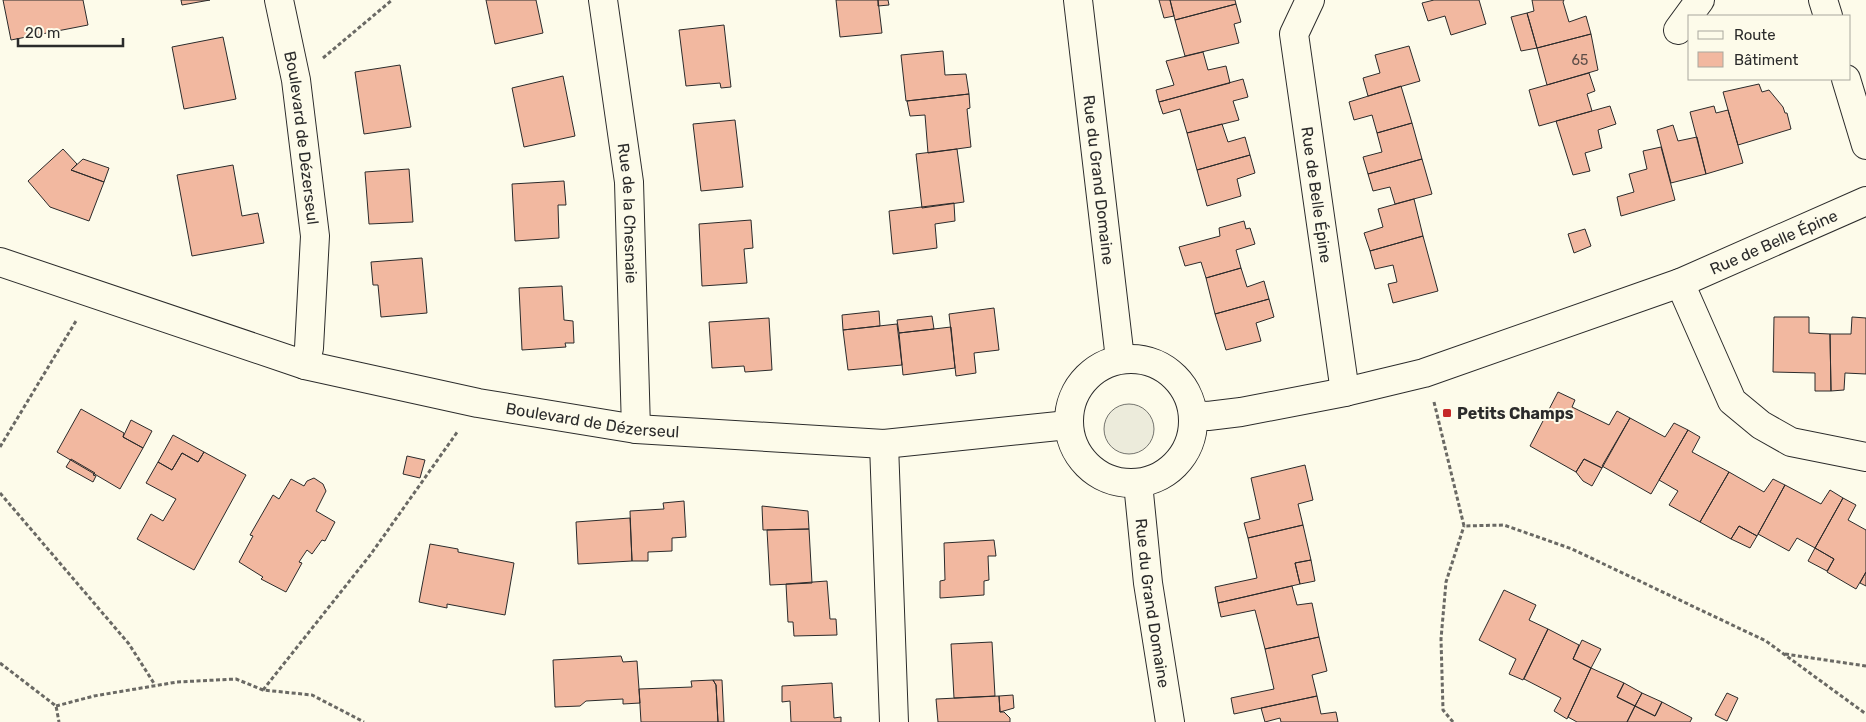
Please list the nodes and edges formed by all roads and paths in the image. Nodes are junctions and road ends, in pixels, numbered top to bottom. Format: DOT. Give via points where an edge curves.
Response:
graph roads {
  1 [pos="279,0"];
  2 [pos="392,0"];
  3 [pos="603,0"];
  4 [pos="1078,0"];
  5 [pos="1310,0"];
  6 [pos="1700,0"];
  7 [pos="1823,0"];
  8 [pos="1689,15"];
  9 [pos="1828,15"];
  10 [pos="1688,16"];
  11 [pos="1678,30"];
  12 [pos="296,80"];
  13 [pos="1846,80"];
  14 [pos="1866,145"];
  15 [pos="1866,201"];
  16 [pos="0,262"];
  17 [pos="1680,283"];
  18 [pos="94,293"];
  19 [pos="1120,359"];
  20 [pos="305,365"];
  21 [pos="1424,373"];
  22 [pos="1345,392"];
  23 [pos="478,403"];
  24 [pos="1193,415"];
  25 [pos="1068,425"];
  26 [pos="636,429"];
  27 [pos="884,444"];
  28 [pos="0,447"];
  29 [pos="1866,457"];
  30 [pos="1138,483"];
  31 [pos="0,494"];
  32 [pos="1464,526"];
  33 [pos="1784,654"];
  34 [pos="0,663"];
  35 [pos="1866,666"];
  36 [pos="155,685"];
  37 [pos="263,690"];
  38 [pos="56,706"];
  39 [pos="1866,714"];
  40 [pos="59,722"];
  41 [pos="364,722"];
  42 [pos="894,722"];
  43 [pos="1170,722"];
  44 [pos="1453,722"];
  1 -- 12 [label="street, Boulevard de Dézerseul"];
  2 -- 12 [label="path"];
  3 -- 26 [label="street, Rue de la Chesnaie" via="629,182"];
  4 -- 19 [label="street, Rue du Grand Domaine"];
  5 -- 22 [label="street, Rue de Belle Épine" via="1294,34"];
  6 -- 8 [label="street"];
  7 -- 9 [label="street"];
  10 -- 11 [label="street"];
  12 -- 20 [label="street, Boulevard de Dézerseul" via="315,236"];
  13 -- 14 [label="street"];
  15 -- 17 [label="street, Rue de Belle Épine"];
  16 -- 18 [label="street, Boulevard de Dézerseul"];
  17 -- 21 [label="street, Rue de Belle Épine"];
  17 -- 29 [label="street" via="1732,401 1761,426 1791,442"];
  18 -- 20 [label="street, Boulevard de Dézerseul"];
  18 -- 28 [label="path"];
  19 -- 24 [label="street" via="1147,360 1164,367 1179,380 1189,396"];
  19 -- 25 [label="street" via="1091,372 1078,387 1070,405"];
  20 -- 23 [label="street, Boulevard de Dézerseul"];
  21 -- 22 [label="street, Rue de Belle Épine"];
  21 -- 32 [label="path" via="1438,414"];
  22 -- 24 [label="street, Rue de Belle Épine" via="1241,412"];
  23 -- 26 [label="street, Boulevard de Dézerseul"];
  23 -- 37 [label="path" via="371,554"];
  24 -- 30 [label="street" via="1192,434 1185,453 1157,478"];
  25 -- 27 [label="street, Boulevard de Dézerseul"];
  25 -- 30 [label="street" via="1073,445 1084,462 1099,474 1118,482"];
  26 -- 27 [label="street, Boulevard de Dézerseul"];
  27 -- 42 [label="street"];
  30 -- 43 [label="street, Rue du Grand Domaine" via="1148,583"];
  31 -- 36 [label="path" via="130,644"];
  32 -- 33 [label="path" via="1504,525 1572,549 1766,642"];
  32 -- 44 [label="path" via="1446,582 1441,638 1443,710"];
  33 -- 35 [label="path"];
  33 -- 39 [label="path"];
  34 -- 38 [label="path"];
  36 -- 37 [label="path" via="236,679"];
  36 -- 38 [label="path"];
  37 -- 41 [label="path" via="312,695"];
  38 -- 40 [label="path"];
}
